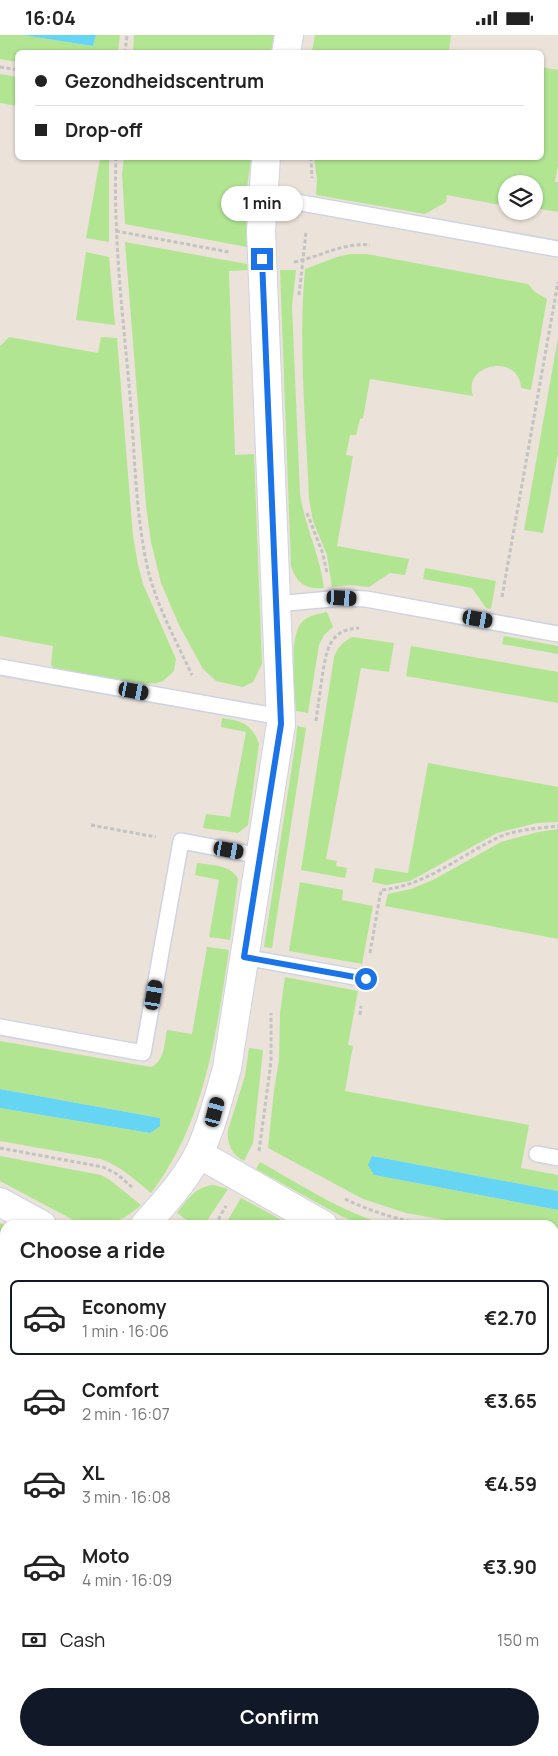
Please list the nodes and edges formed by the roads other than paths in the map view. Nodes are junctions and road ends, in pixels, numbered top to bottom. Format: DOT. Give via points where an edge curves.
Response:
graph roads {
  1 [pos="289,35"];
  2 [pos="286,50"];
  3 [pos="266,160"];
  4 [pos="263,196"];
  5 [pos="558,249"];
  6 [pos="276,604"];
  7 [pos="558,634"];
  8 [pos="0,667"];
  9 [pos="281,717"];
  10 [pos="260,856"];
  11 [pos="244,957"];
  12 [pos="366,979"];
  13 [pos="0,1027"];
  14 [pos="199,1154"];
  15 [pos="536,1154"];
  16 [pos="558,1158"];
  17 [pos="0,1202"];
  18 [pos="152,1217"];
  19 [pos="33,1220"];
  20 [pos="314,1220"];
  1 -- 2 [label="street"];
  3 -- 4 [label="street"];
  4 -- 5 [label="lane"];
  4 -- 6 [label="street" via="262,259"];
  6 -- 7 [label="lane" via="366,599"];
  6 -- 9 [label="street"];
  8 -- 9 [label="lane"];
  9 -- 10 [label="street"];
  10 -- 11 [label="street"];
  10 -- 13 [label="lane" via="181,841 143,1053"];
  11 -- 12 [label="lane"];
  11 -- 14 [label="street" via="227,1068"];
  14 -- 18 [label="street"];
  14 -- 20 [label="street"];
  15 -- 16 [label="lane"];
  17 -- 19 [label="street"];
}
